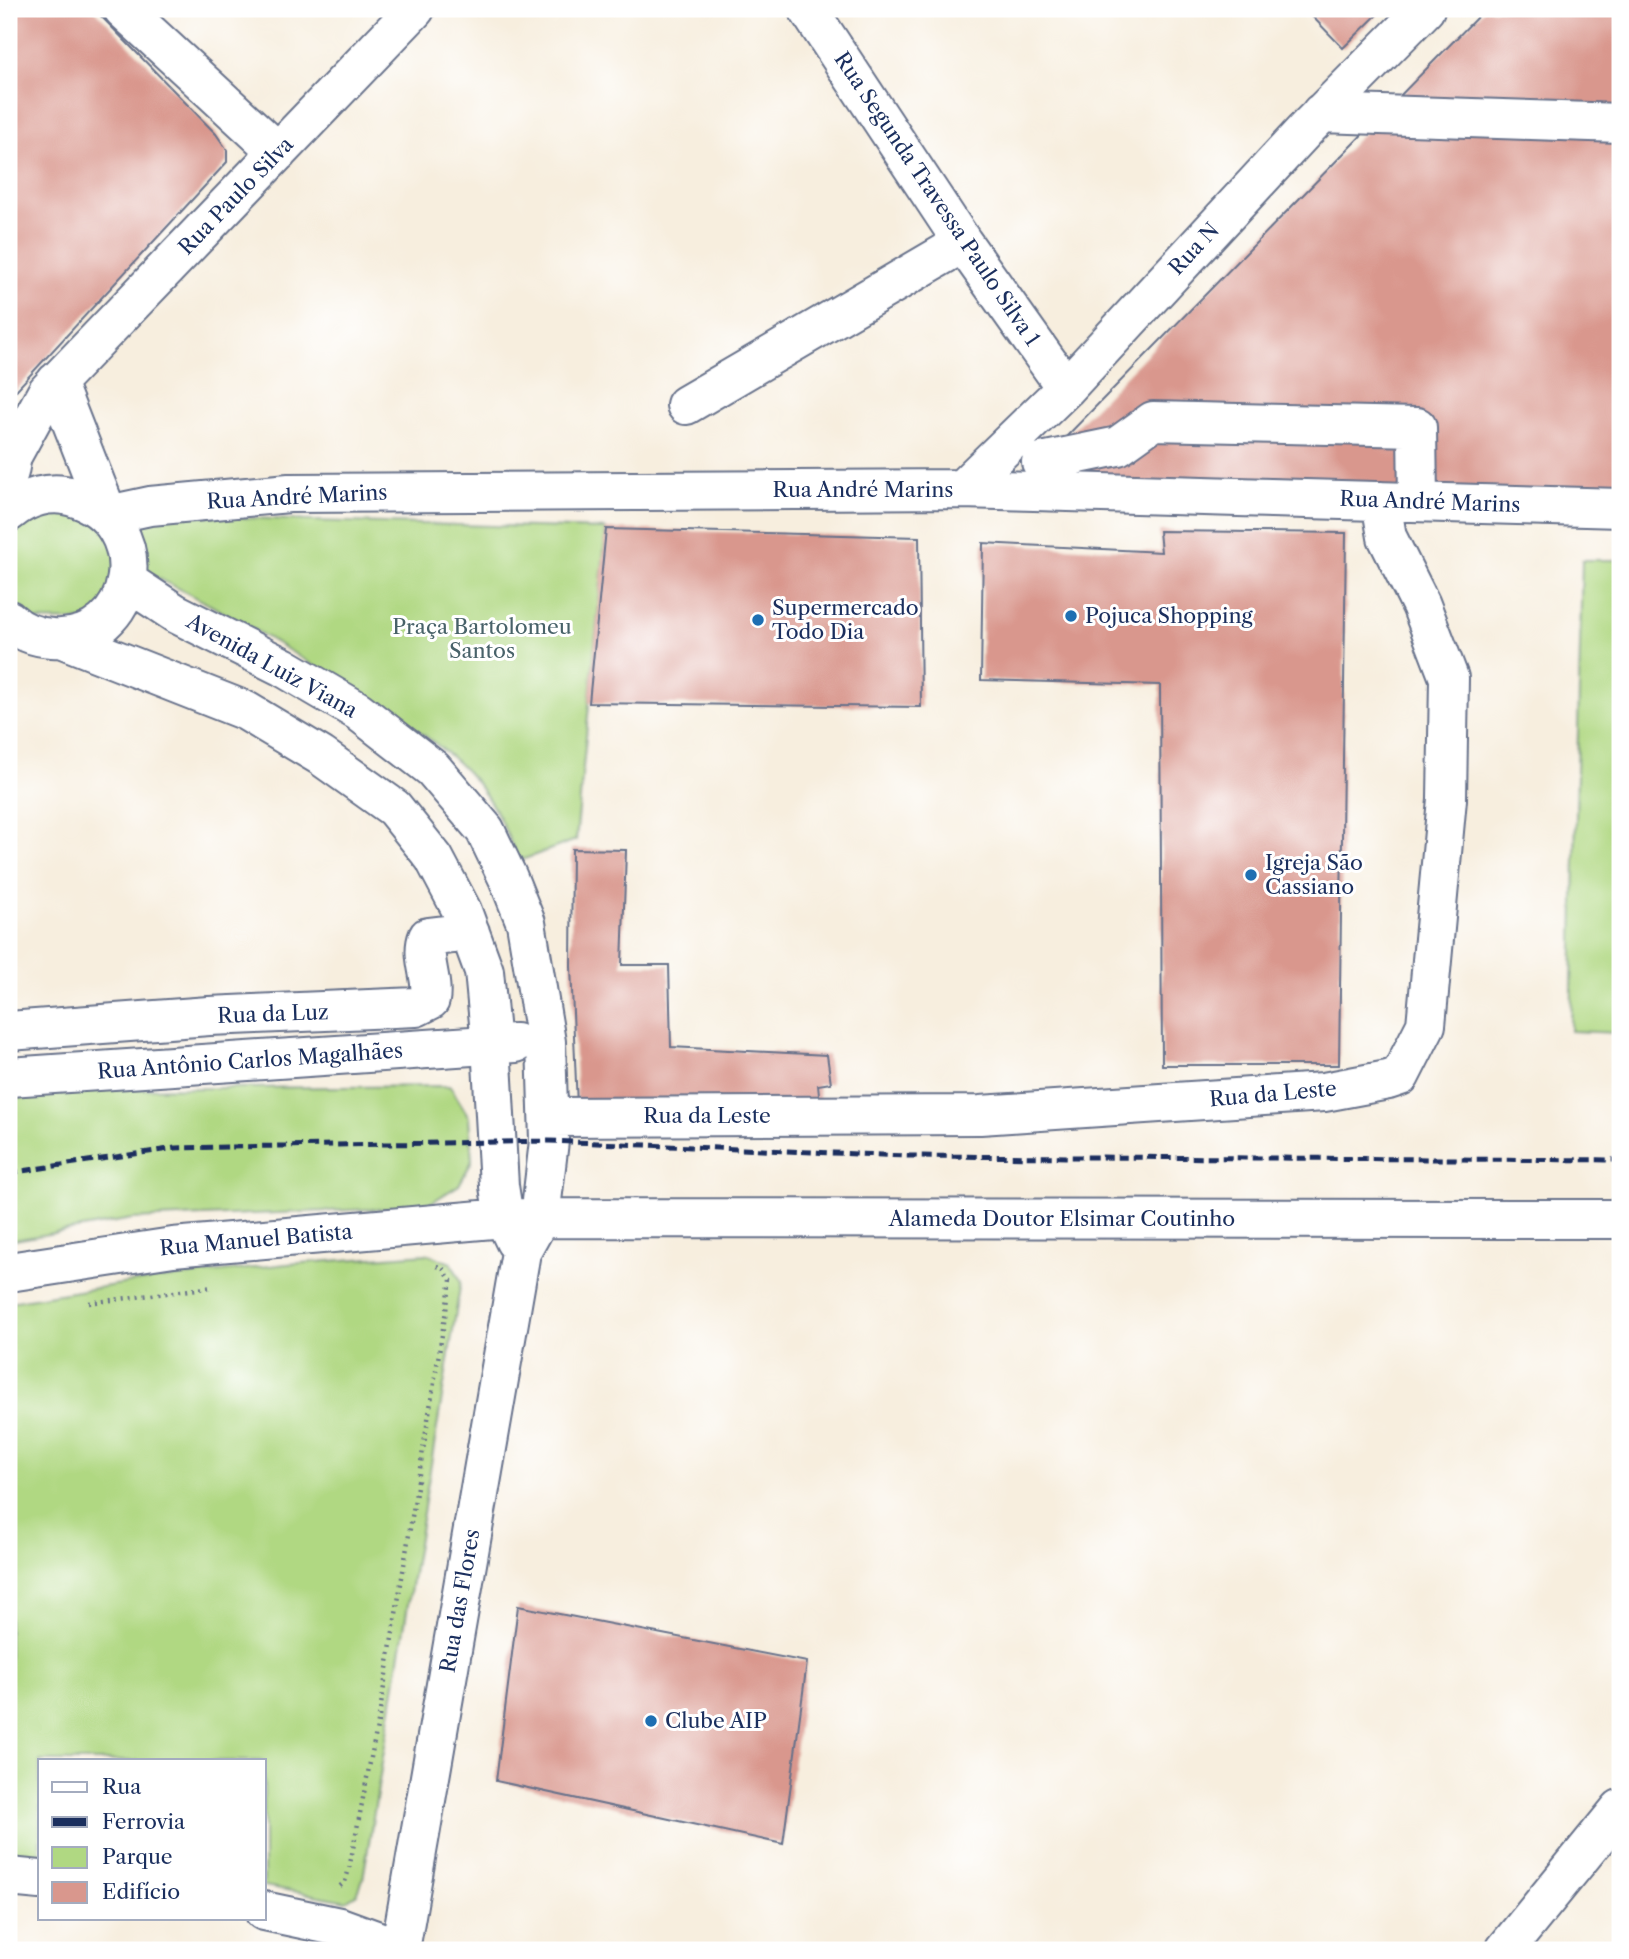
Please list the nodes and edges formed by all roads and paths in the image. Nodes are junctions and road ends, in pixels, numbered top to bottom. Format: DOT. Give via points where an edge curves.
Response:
graph roads {
  1 [pos="123,9"];
  2 [pos="415,9"];
  3 [pos="808,9"];
  4 [pos="1426,9"];
  5 [pos="1321,113"];
  6 [pos="1620,123"];
  7 [pos="278,152"];
  8 [pos="963,243"];
  9 [pos="57,382"];
  10 [pos="1053,401"];
  11 [pos="686,405"];
  12 [pos="1041,462"];
  13 [pos="9,472"];
  14 [pos="962,489"];
  15 [pos="1072,492"];
  16 [pos="1381,501"];
  17 [pos="1418,502"];
  18 [pos="1620,508"];
  19 [pos="9,513"];
  20 [pos="108,515"];
  21 [pos="128,582"];
  22 [pos="9,621"];
  23 [pos="63,639"];
  24 [pos="470,932"];
  25 [pos="9,1031"];
  26 [pos="546,1042"];
  27 [pos="491,1044"];
  28 [pos="9,1077"];
  29 [pos="549,1118"];
  30 [pos="522,1218"];
  31 [pos="1620,1219"];
  32 [pos="433,1265"];
  33 [pos="9,1272"];
  34 [pos="225,1285"];
  35 [pos="78,1305"];
  36 [pos="1620,1809"];
  37 [pos="349,1869"];
  38 [pos="9,1877"];
  39 [pos="38,1880"];
  40 [pos="266,1911"];
  41 [pos="401,1950"];
  42 [pos="1505,1950"];
  1 -- 7 [label="street"];
  2 -- 7 [label="street, Rua Paulo Silva"];
  3 -- 8 [label="street, Rua Segunda Travessa Paulo Silva 1"];
  4 -- 5 [label="street, Rua N"];
  5 -- 6 [label="street"];
  5 -- 10 [label="street, Rua N"];
  7 -- 9 [label="street, Rua Paulo Silva"];
  8 -- 10 [label="street, Rua Segunda Travessa Paulo Silva 1"];
  8 -- 11 [label="street"];
  9 -- 13 [label="street, Rua Paulo Silva" via="12,456"];
  9 -- 20 [label="street"];
  10 -- 12 [label="street" via="1035,425"];
  10 -- 14 [label="street, Rua N"];
  12 -- 15 [label="street" via="1048,474"];
  12 -- 17 [label="street" via="1118,446 1153,421 1417,427"];
  14 -- 15 [label="street, Rua André Marins"];
  14 -- 20 [label="street, Rua André Marins" via="289,493 149,506"];
  15 -- 16 [label="street, Rua André Marins"];
  16 -- 17 [label="street, Rua André Marins"];
  16 -- 29 [label="street, Rua da Leste" via="1387,537 1422,605 1450,678 1447,799 1426,1025 1400,1076 1324,1092 980,1115"];
  17 -- 18 [label="street, Rua André Marins"];
  19 -- 20 [label="street" via="40,495 64,494 88,501"];
  20 -- 21 [label="street" via="122,534 129,559"];
  21 -- 23 [label="street" via="120,604 105,621 85,634"];
  21 -- 26 [label="street, Avenida Luiz Viana" via="175,613 358,710 433,769 485,830 508,878 526,923"];
  22 -- 23 [label="street" via="40,637"];
  23 -- 24 [label="street" via="246,711 394,808 434,858"];
  24 -- 25 [label="street, Rua da Luz" via="428,937 430,1000 416,1007"];
  24 -- 27 [label="street" via="484,971"];
  26 -- 27 [label="street, Rua Antônio Carlos Magalhães"];
  26 -- 29 [label="street, Avenida Luiz Viana"];
  27 -- 28 [label="street, Rua Antônio Carlos Magalhães"];
  27 -- 30 [label="street" via="498,1175"];
  29 -- 30 [label="street, Avenida Luiz Viana" via="549,1141"];
  30 -- 31 [label="street, Alameda Doutor Elsimar Coutinho"];
  30 -- 33 [label="street, Rua Manuel Batista" via="173,1247"];
  30 -- 41 [label="street, Rua das Flores" via="521,1252"];
  32 -- 37 [label="path" via="442,1267 451,1280 379,1717"];
  34 -- 35 [label="path"];
  36 -- 42 [label="street"];
  38 -- 39 [label="street"];
  40 -- 41 [label="street" via="340,1927"];
}
